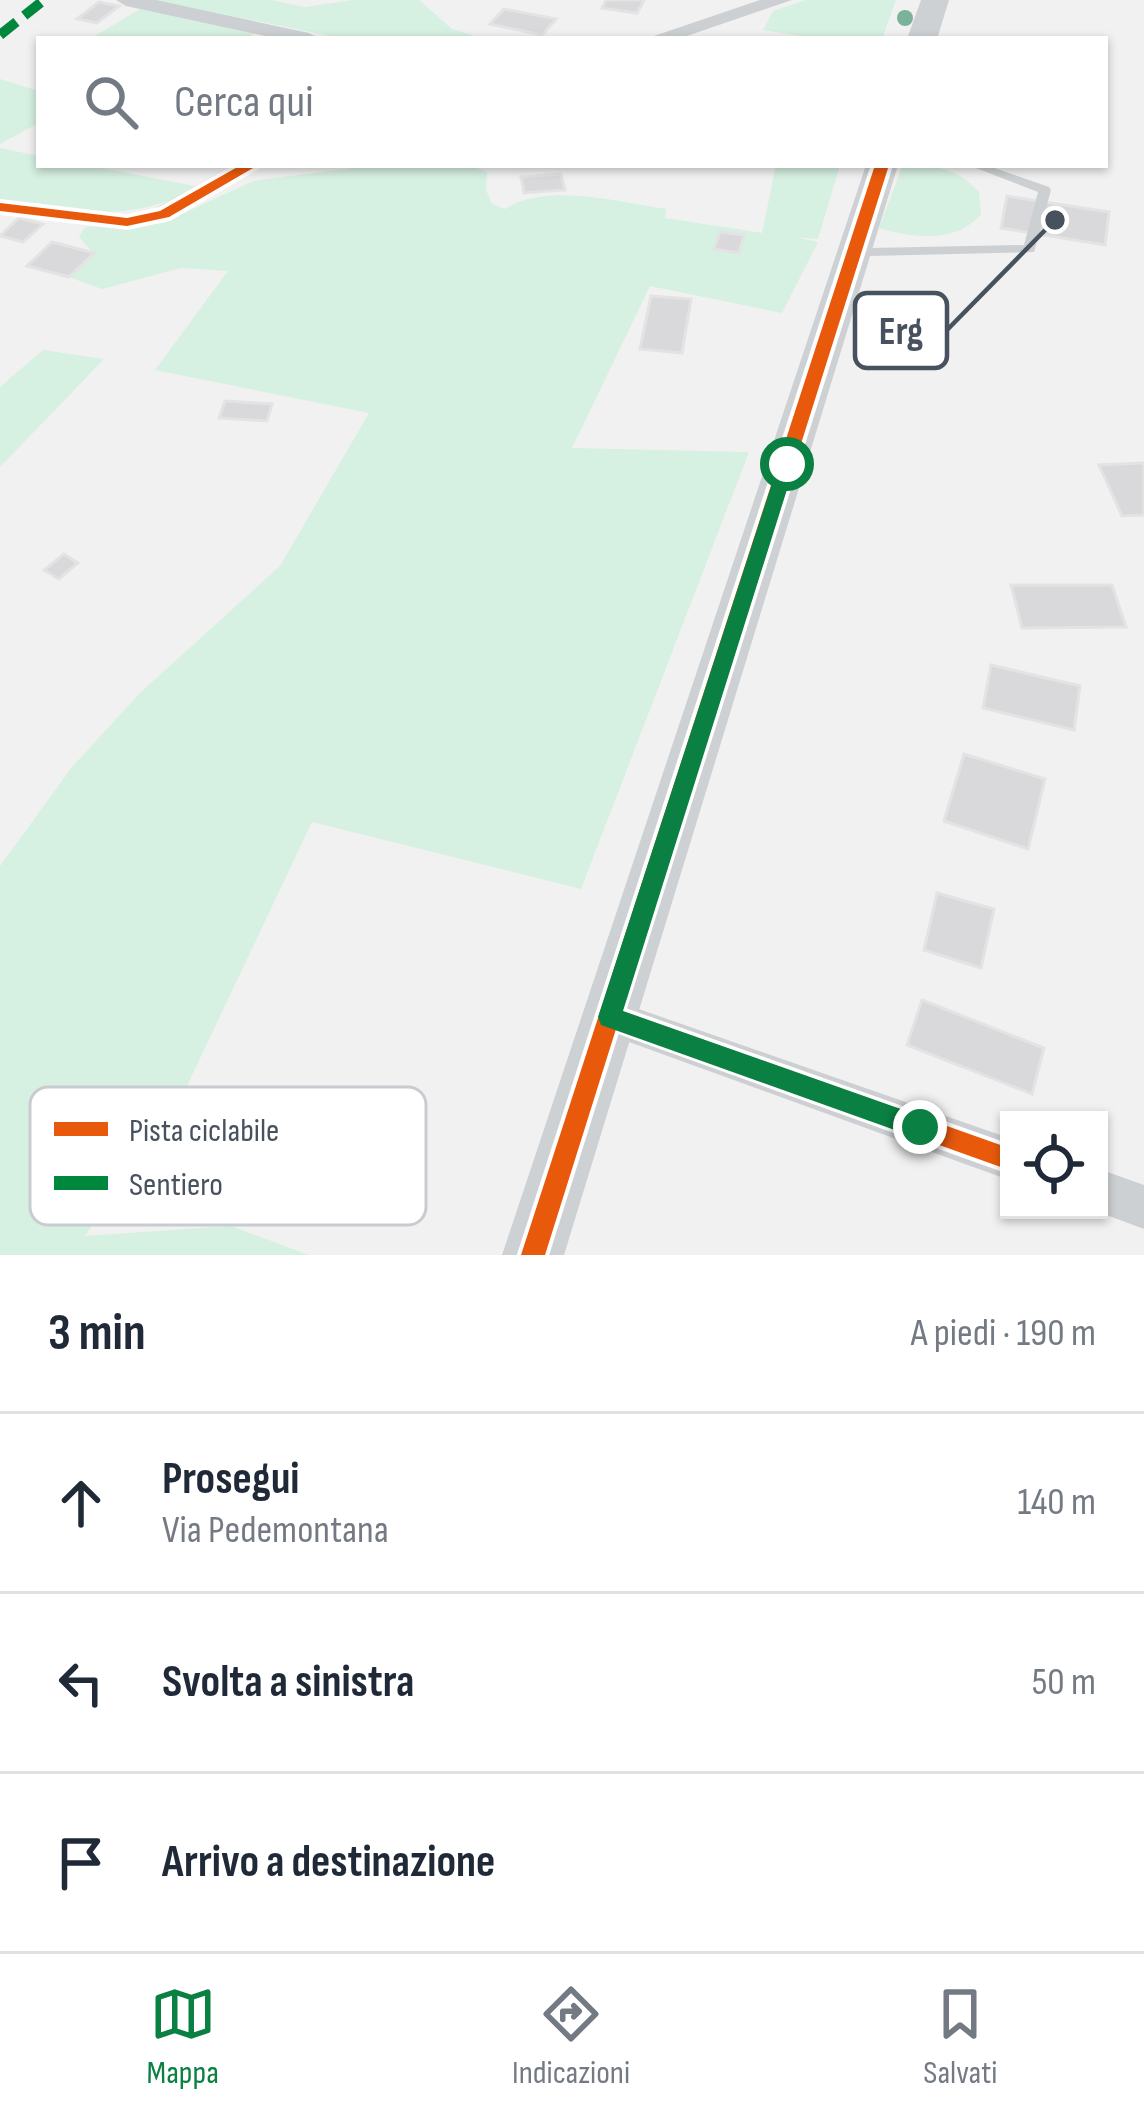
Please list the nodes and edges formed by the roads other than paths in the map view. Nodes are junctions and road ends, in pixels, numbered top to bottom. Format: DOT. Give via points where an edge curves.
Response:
graph roads {
  1 [pos="126,0"];
  2 [pos="782,0"];
  3 [pos="935,0"];
  4 [pos="295,36"];
  5 [pos="666,36"];
  6 [pos="923,36"];
  7 [pos="246,168"];
  8 [pos="881,168"];
  9 [pos="983,168"];
  10 [pos="0,207"];
  11 [pos="853,257"];
  12 [pos="610,1017"];
  13 [pos="1000,1156"];
  14 [pos="1108,1194"];
  15 [pos="1144,1207"];
  16 [pos="533,1255"];
  1 -- 4 [label="street"];
  2 -- 5 [label="street"];
  3 -- 6 [label="street"];
  7 -- 10 [label="street" via="164,214 127,221"];
  8 -- 11 [label="street"];
  9 -- 11 [label="lane" via="1045,190 1029,249"];
  11 -- 12 [label="street"];
  12 -- 13 [label="street"];
  12 -- 16 [label="street"];
  14 -- 15 [label="street"];
}
